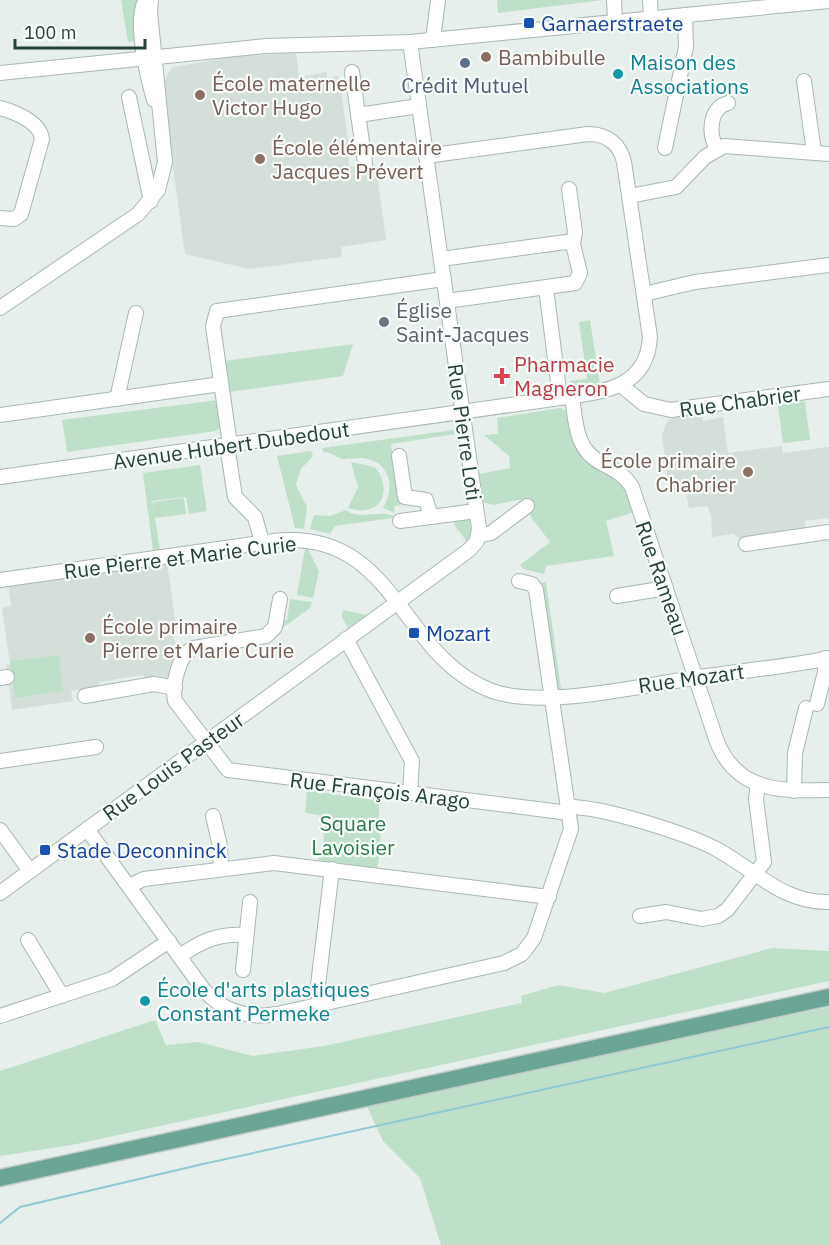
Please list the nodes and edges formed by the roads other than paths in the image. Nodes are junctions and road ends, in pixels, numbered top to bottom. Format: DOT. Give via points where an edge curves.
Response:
graph roads {
  1 [pos="146,0"];
  2 [pos="151,0"];
  3 [pos="438,0"];
  4 [pos="614,0"];
  5 [pos="650,0"];
  6 [pos="829,1"];
  7 [pos="692,10"];
  8 [pos="651,19"];
  9 [pos="615,22"];
  10 [pos="433,40"];
  11 [pos="410,42"];
  12 [pos="150,56"];
  13 [pos="352,72"];
  14 [pos="0,73"];
  15 [pos="804,81"];
  16 [pos="129,97"];
  17 [pos="728,103"];
  18 [pos="419,106"];
  19 [pos="0,108"];
  20 [pos="358,115"];
  21 [pos="159,118"];
  22 [pos="134,120"];
  23 [pos="665,148"];
  24 [pos="717,149"];
  25 [pos="814,152"];
  26 [pos="829,154"];
  27 [pos="426,156"];
  28 [pos="365,164"];
  29 [pos="569,189"];
  30 [pos="630,196"];
  31 [pos="151,201"];
  32 [pos="0,218"];
  33 [pos="573,244"];
  34 [pos="441,259"];
  35 [pos="829,265"];
  36 [pos="444,279"];
  37 [pos="546,288"];
  38 [pos="643,290"];
  39 [pos="447,301"];
  40 [pos="0,308"];
  41 [pos="136,313"];
  42 [pos="221,384"];
  43 [pos="622,386"];
  44 [pos="829,388"];
  45 [pos="566,397"];
  46 [pos="117,399"];
  47 [pos="462,411"];
  48 [pos="0,415"];
  49 [pos="228,445"];
  50 [pos="399,456"];
  51 [pos="0,477"];
  52 [pos="527,507"];
  53 [pos="476,511"];
  54 [pos="430,517"];
  55 [pos="400,521"];
  56 [pos="829,532"];
  57 [pos="478,536"];
  58 [pos="262,542"];
  59 [pos="746,544"];
  60 [pos="0,580"];
  61 [pos="519,581"];
  62 [pos="666,588"];
  63 [pos="617,596"];
  64 [pos="280,599"];
  65 [pos="398,602"];
  66 [pos="346,639"];
  67 [pos="827,658"];
  68 [pos="696,677"];
  69 [pos="175,688"];
  70 [pos="85,696"];
  71 [pos="553,697"];
  72 [pos="205,742"];
  73 [pos="96,747"];
  74 [pos="0,761"];
  75 [pos="758,784"];
  76 [pos="829,790"];
  77 [pos="794,791"];
  78 [pos="410,794"];
  79 [pos="569,810"];
  80 [pos="213,816"];
  81 [pos="0,830"];
  82 [pos="87,830"];
  83 [pos="221,867"];
  84 [pos="332,869"];
  85 [pos="30,871"];
  86 [pos="756,875"];
  87 [pos="129,886"];
  88 [pos="0,893"];
  89 [pos="549,897"];
  90 [pos="250,902"];
  91 [pos="829,902"];
  92 [pos="640,916"];
  93 [pos="246,935"];
  94 [pos="28,940"];
  95 [pos="168,941"];
  96 [pos="180,956"];
  97 [pos="243,970"];
  98 [pos="829,989"];
  99 [pos="62,996"];
  100 [pos="829,997"];
  101 [pos="320,1005"];
  102 [pos="0,1016"];
  103 [pos="0,1169"];
  104 [pos="0,1178"];
  1 -- 12 [label="street" via="140,15"];
  2 -- 12 [label="street"];
  3 -- 10 [label="street"];
  4 -- 9 [label="street"];
  5 -- 8 [label="street"];
  6 -- 7 [label="street"];
  7 -- 8 [label="street"];
  7 -- 23 [label="street"];
  8 -- 9 [label="street"];
  9 -- 10 [label="street"];
  10 -- 11 [label="street"];
  11 -- 12 [label="street" via="273,46"];
  11 -- 18 [label="street, Rue Pierre Loti"];
  12 -- 14 [label="street"];
  12 -- 21 [label="street"];
  13 -- 20 [label="street"];
  15 -- 25 [label="street"];
  16 -- 22 [label="street"];
  17 -- 24 [label="street" via="714,112 712,137"];
  18 -- 20 [label="street"];
  18 -- 27 [label="street, Rue Pierre Loti"];
  19 -- 32 [label="street" via="31,123 42,139 21,214 14,219"];
  20 -- 28 [label="street"];
  21 -- 22 [label="street"];
  21 -- 31 [label="street" via="165,166"];
  22 -- 31 [label="street"];
  24 -- 25 [label="street" via="737,145"];
  24 -- 30 [label="street" via="676,187"];
  25 -- 26 [label="street"];
  27 -- 30 [label="street" via="597,134 620,150"];
  27 -- 34 [label="street, Rue Pierre Loti"];
  29 -- 33 [label="street"];
  30 -- 38 [label="street"];
  31 -- 40 [label="street"];
  33 -- 34 [label="street" via="563,242"];
  33 -- 37 [label="street" via="579,279 573,284"];
  34 -- 36 [label="street, Rue Pierre Loti"];
  35 -- 38 [label="street"];
  36 -- 39 [label="street, Rue Pierre Loti"];
  36 -- 42 [label="street" via="217,311 213,326"];
  37 -- 39 [label="street"];
  37 -- 45 [label="street, Rue Rameau"];
  38 -- 43 [label="street" via="649,345 637,371"];
  39 -- 47 [label="street, Rue Pierre Loti"];
  41 -- 46 [label="street"];
  42 -- 46 [label="street"];
  42 -- 49 [label="street"];
  43 -- 44 [label="street, Rue Chabrier" via="640,402 671,410"];
  43 -- 45 [label="street, Avenue Hubert Dubedout"];
  45 -- 47 [label="street, Avenue Hubert Dubedout"];
  45 -- 62 [label="street, Rue Rameau" via="581,446 630,484"];
  46 -- 48 [label="street"];
  47 -- 49 [label="street, Avenue Hubert Dubedout"];
  47 -- 53 [label="street, Rue Pierre Loti"];
  49 -- 51 [label="street, Avenue Hubert Dubedout"];
  49 -- 58 [label="street" via="235,497 255,517"];
  50 -- 54 [label="street" via="405,497 426,500"];
  52 -- 57 [label="street" via="492,533"];
  53 -- 54 [label="street"];
  53 -- 57 [label="street, Rue Pierre Loti"];
  54 -- 55 [label="street"];
  56 -- 59 [label="street"];
  57 -- 65 [label="street, Rue Louis Pasteur" via="473,547"];
  58 -- 60 [label="street, Rue Pierre et Marie Curie"];
  58 -- 65 [label="street, Rue Pierre et Marie Curie" via="304,541 338,550 374,573"];
  61 -- 71 [label="street" via="532,584 537,590"];
  62 -- 63 [label="street"];
  62 -- 68 [label="street, Rue Rameau"];
  64 -- 69 [label="street" via="276,624 266,636 185,652"];
  65 -- 66 [label="street, Rue Louis Pasteur"];
  65 -- 71 [label="street, Rue Pierre et Marie Curie" via="439,656 469,680 510,696"];
  66 -- 72 [label="street, Rue Louis Pasteur"];
  66 -- 78 [label="street" via="412,761"];
  67 -- 68 [label="street, Rue Mozart"];
  67 -- 77 [label="street" via="795,753"];
  68 -- 71 [label="street, Rue Mozart"];
  68 -- 75 [label="street, Rue Rameau" via="719,748 734,769"];
  69 -- 70 [label="street" via="154,684"];
  69 -- 72 [label="street, Rue François Arago" via="177,704"];
  71 -- 79 [label="street"];
  72 -- 78 [label="street, Rue François Arago" via="232,772"];
  72 -- 82 [label="street, Rue Louis Pasteur"];
  73 -- 74 [label="street"];
  75 -- 77 [label="street"];
  75 -- 86 [label="street" via="765,856"];
  76 -- 77 [label="street"];
  78 -- 79 [label="street, Rue François Arago"];
  79 -- 86 [label="street, Rue François Arago" via="587,809 692,837"];
  79 -- 89 [label="street" via="569,838"];
  80 -- 83 [label="street"];
  81 -- 85 [label="street"];
  82 -- 85 [label="street, Rue Louis Pasteur"];
  82 -- 87 [label="street"];
  83 -- 84 [label="street" via="274,863"];
  83 -- 87 [label="street" via="144,879"];
  84 -- 89 [label="street"];
  84 -- 101 [label="street" via="318,985"];
  85 -- 88 [label="street, Rue Louis Pasteur"];
  86 -- 91 [label="street, Rue François Arago" via="793,897"];
  86 -- 92 [label="street" via="727,910 714,918 666,912"];
  87 -- 95 [label="street"];
  89 -- 101 [label="street" via="532,942 513,960"];
  90 -- 93 [label="street"];
  93 -- 96 [label="street" via="228,934 204,941"];
  93 -- 97 [label="street"];
  94 -- 99 [label="street"];
  95 -- 96 [label="street"];
  95 -- 99 [label="street" via="112,979"];
  96 -- 101 [label="street" via="210,997 236,1012 270,1016"];
  98 -- 103 [label="main road"];
  99 -- 102 [label="street"];
  100 -- 104 [label="main road"];
}
